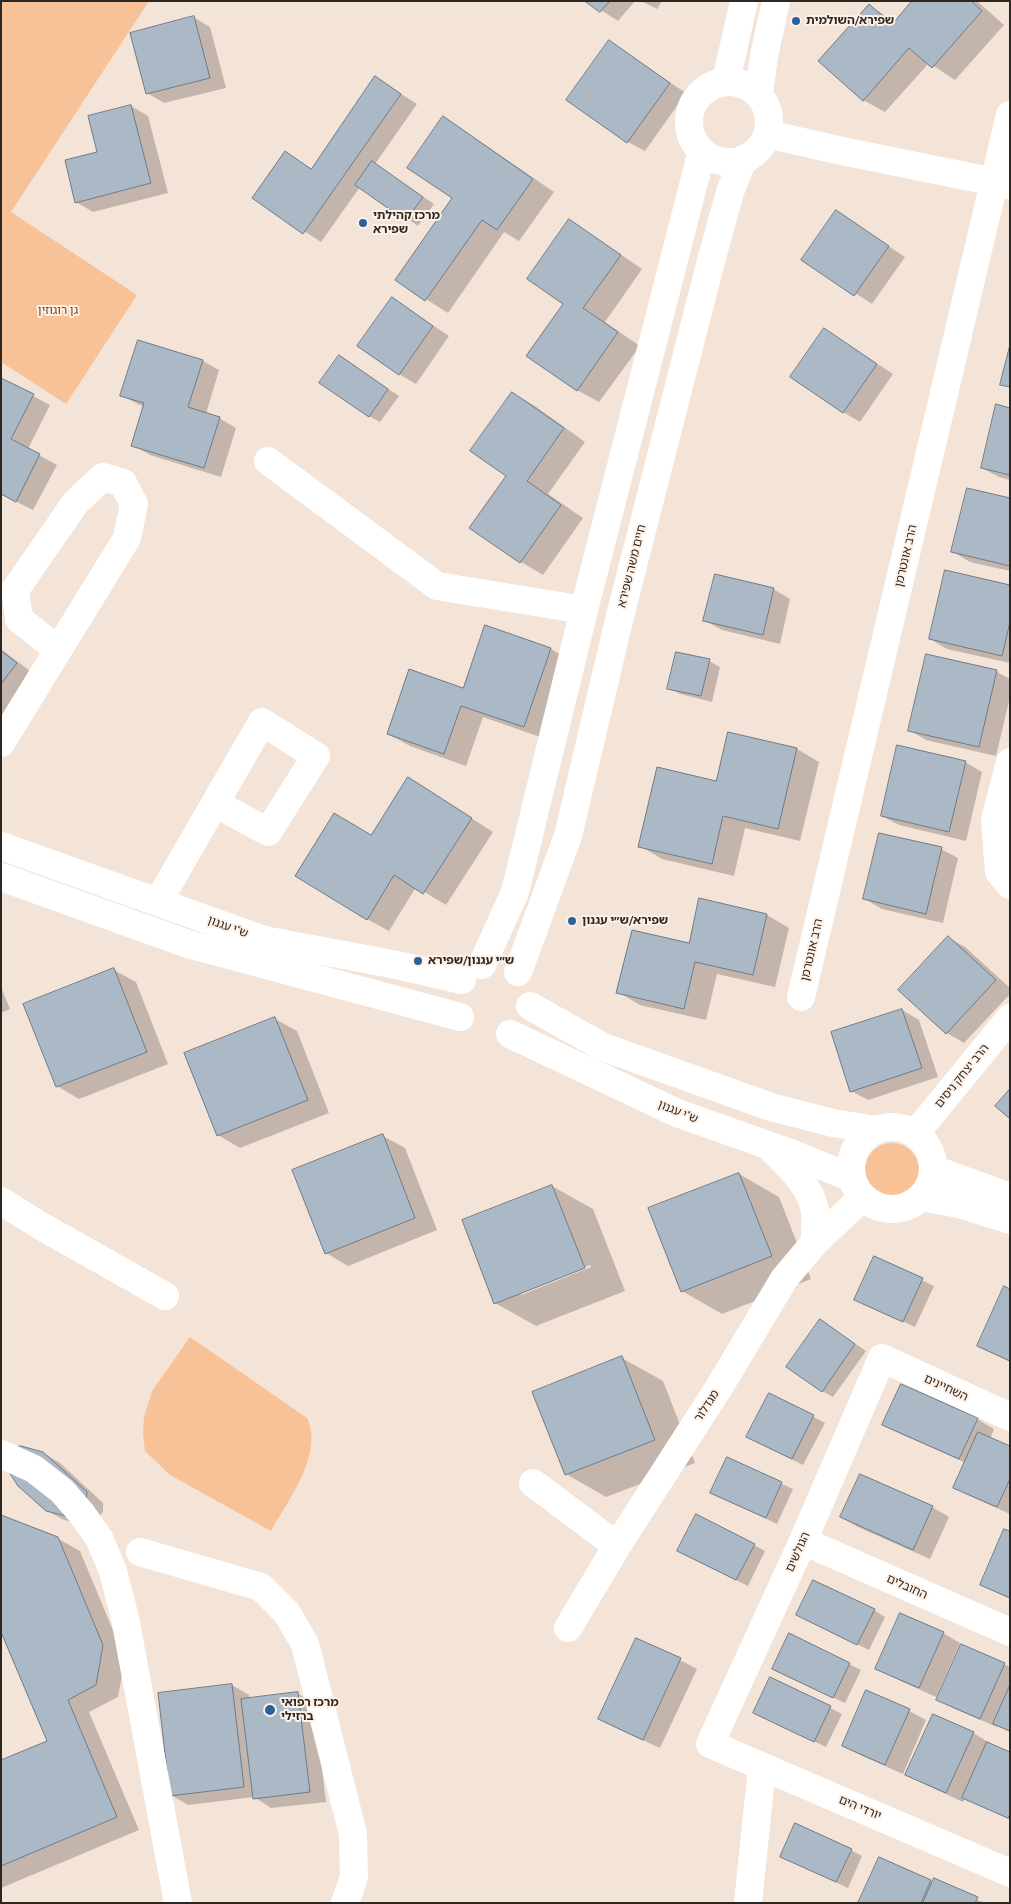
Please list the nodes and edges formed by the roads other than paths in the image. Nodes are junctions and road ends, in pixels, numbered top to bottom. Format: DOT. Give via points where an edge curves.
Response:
graph roads {
  1 [pos="744,1"];
  2 [pos="776,1"];
  3 [pos="726,81"];
  4 [pos="759,94"];
  5 [pos="1010,115"];
  6 [pos="767,134"];
  7 [pos="702,151"];
  8 [pos="743,159"];
  9 [pos="1002,183"];
  10 [pos="268,460"];
  11 [pos="584,610"];
  12 [pos="58,650"];
  13 [pos="1,743"];
  14 [pos="1010,762"];
  15 [pos="215,803"];
  16 [pos="1,846"];
  17 [pos="1,877"];
  18 [pos="1010,884"];
  19 [pos="158,902"];
  20 [pos="472,972"];
  21 [pos="518,972"];
  22 [pos="801,997"];
  23 [pos="530,1006"];
  24 [pos="1010,1018"];
  25 [pos="483,1030"];
  26 [pos="876,1130"];
  27 [pos="915,1134"];
  28 [pos="768,1145"];
  29 [pos="933,1169"];
  30 [pos="857,1187"];
  31 [pos="921,1197"];
  32 [pos="1010,1197"];
  33 [pos="1,1201"];
  34 [pos="1010,1220"];
  35 [pos="815,1242"];
  36 [pos="165,1296"];
  37 [pos="882,1358"];
  38 [pos="1010,1417"];
  39 [pos="1,1454"];
  40 [pos="533,1483"];
  41 [pos="803,1541"];
  42 [pos="617,1546"];
  43 [pos="140,1552"];
  44 [pos="568,1628"];
  45 [pos="1010,1632"];
  46 [pos="710,1744"];
  47 [pos="762,1767"];
  48 [pos="1010,1873"];
  49 [pos="178,1903"];
  50 [pos="345,1903"];
  51 [pos="748,1903"];
  1 -- 3 [label="street"];
  2 -- 4 [label="street"];
  3 -- 4 [label="street" via="738,82"];
  3 -- 7 [label="street" via="702,92 689,115 689,128"];
  4 -- 6 [label="street" via="768,113"];
  5 -- 9 [label="street, הרב אונטרמן"];
  6 -- 8 [label="street" via="754,154"];
  6 -- 9 [label="street"];
  7 -- 8 [label="street" via="722,161"];
  7 -- 11 [label="street"];
  8 -- 21 [label="street, חיים משה שפירא" via="710,262 568,836"];
  9 -- 22 [label="street, הרב אונטרמן"];
  10 -- 11 [label="street" via="437,586"];
  11 -- 20 [label="street" via="515,892"];
  12 -- 12 [label="street" via="19,619 15,590 76,502 103,477 123,483 134,504 128,538"];
  12 -- 13 [label="street"];
  14 -- 18 [label="street" via="996,820 999,872"];
  15 -- 19 [label="street"];
  16 -- 19 [label="street, ש\"י עגנון"];
  17 -- 25 [label="street, ש\"י עגנון" via="188,944"];
  19 -- 20 [label="street, ש\"י עגנון" via="264,940 397,966"];
  20 -- 21 [label="street" via="494,963 507,965"];
  20 -- 25 [label="street" via="456,993 456,1005"];
  21 -- 23 [label="street" via="526,982"];
  23 -- 25 [label="street" via="520,1027"];
  23 -- 26 [label="street" via="603,1047 734,1094 780,1110"];
  24 -- 27 [label="street, הרב יצחק ניסים"];
  25 -- 28 [label="street, ש\"י עגנון" via="677,1114"];
  26 -- 27 [label="street" via="903,1128"];
  26 -- 30 [label="street" via="858,1144 853,1155 851,1166"];
  27 -- 29 [label="street" via="931,1155"];
  28 -- 30 [label="street, ש\"י עגנון"];
  28 -- 35 [label="street" via="791,1168 811,1198 815,1211"];
  29 -- 31 [label="street" via="932,1179"];
  29 -- 32 [label="street"];
  30 -- 31 [label="street" via="873,1204 885,1208 898,1208"];
  30 -- 35 [label="street, מגדלור"];
  31 -- 34 [label="street" via="968,1206"];
  33 -- 36 [label="street"];
  35 -- 42 [label="street, מגדלור" via="784,1279"];
  37 -- 38 [label="street, השחיינים"];
  37 -- 41 [label="street, הגולשים"];
  39 -- 49 [label="street" via="34,1468 62,1491 99,1538 113,1571"];
  40 -- 42 [label="street"];
  41 -- 45 [label="street, החובלים"];
  41 -- 46 [label="street, הגולשים"];
  42 -- 44 [label="street, מגדלור"];
  43 -- 50 [label="street" via="261,1587 287,1612 305,1644 353,1834 354,1877"];
  46 -- 47 [label="street, יורדי הים"];
  47 -- 48 [label="street, יורדי הים"];
  47 -- 51 [label="street"];
}
